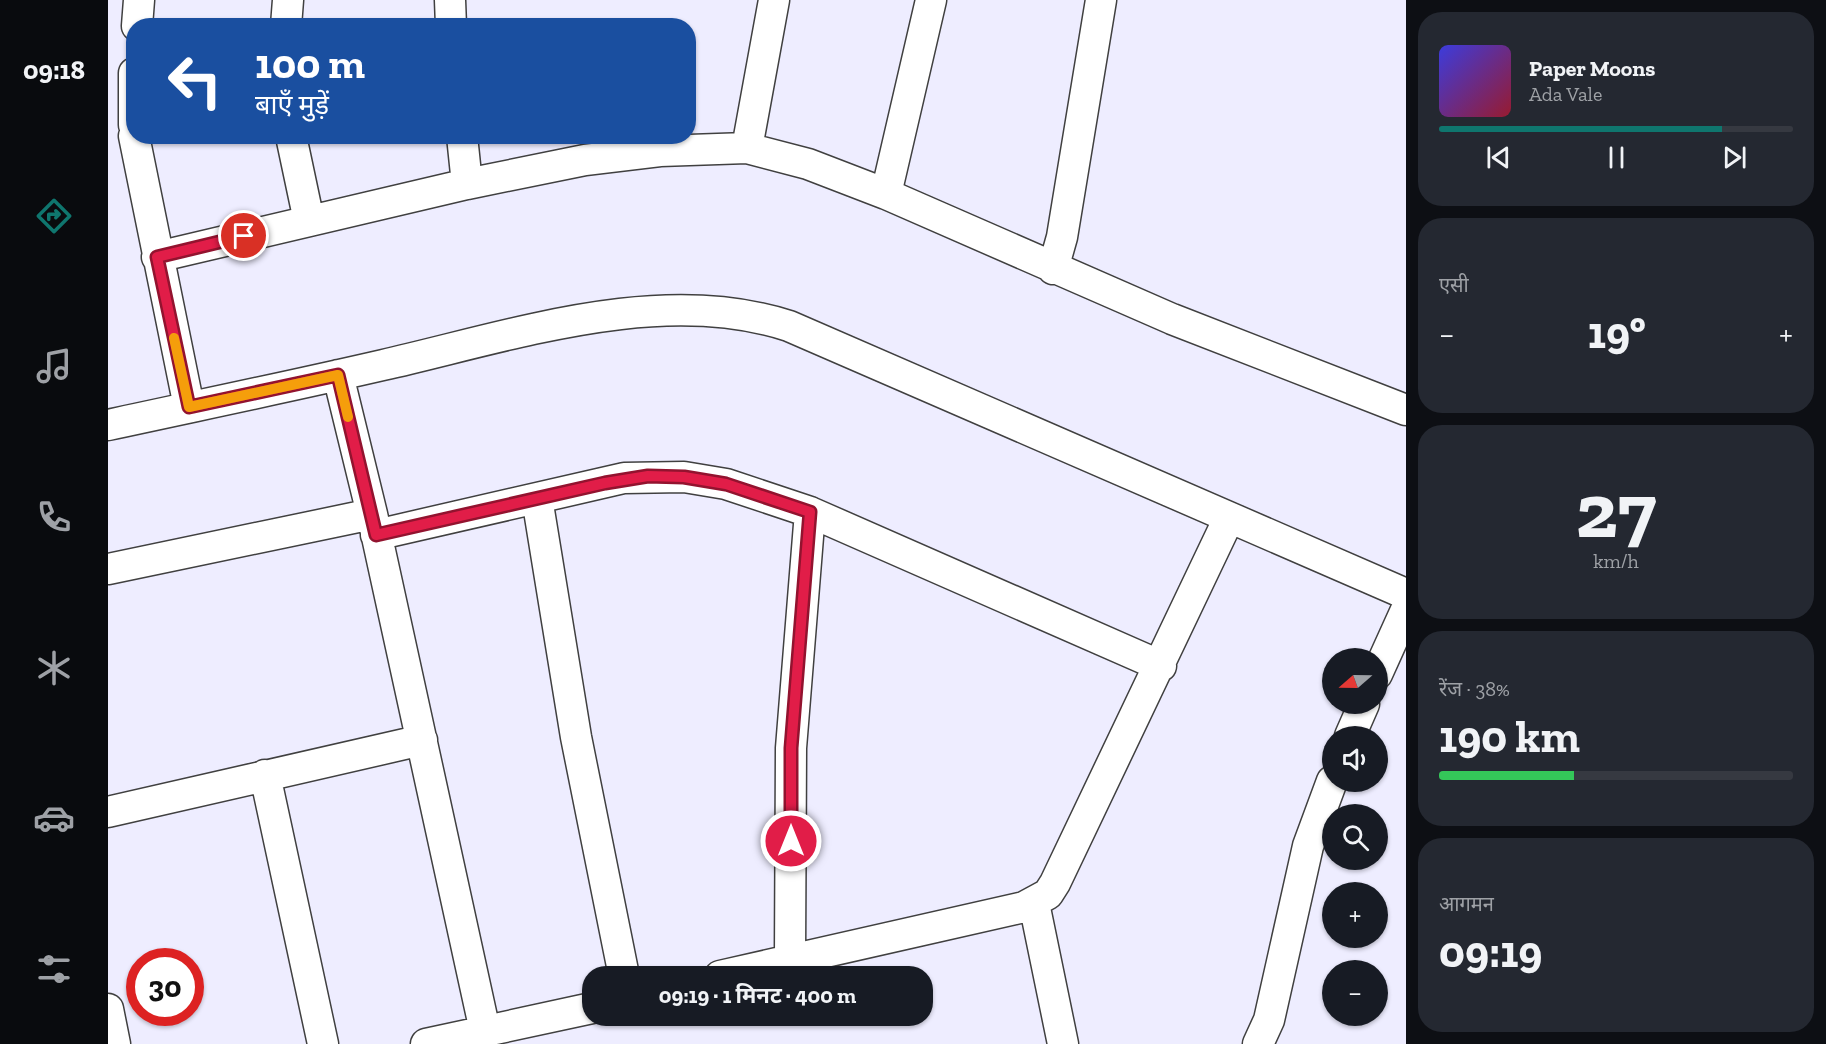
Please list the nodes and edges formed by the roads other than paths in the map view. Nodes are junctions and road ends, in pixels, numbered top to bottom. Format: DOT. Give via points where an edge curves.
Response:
graph roads {
  1 [pos="139,0"];
  2 [pos="288,0"];
  3 [pos="450,0"];
  4 [pos="774,0"];
  5 [pos="932,0"];
  6 [pos="1101,0"];
  7 [pos="138,18"];
  8 [pos="287,18"];
  9 [pos="451,18"];
  10 [pos="136,144"];
  11 [pos="293,144"];
  12 [pos="463,144"];
  13 [pos="747,148"];
  14 [pos="467,184"];
  15 [pos="886,194"];
  16 [pos="309,221"];
  17 [pos="157,257"];
  18 [pos="1053,269"];
  19 [pos="338,375"];
  20 [pos="189,407"];
  21 [pos="1406,410"];
  22 [pos="108,424"];
  23 [pos="537,498"];
  24 [pos="810,512"];
  25 [pos="1229,518"];
  26 [pos="374,524"];
  27 [pos="108,569"];
  28 [pos="1406,594"];
  29 [pos="1406,610"];
  30 [pos="1388,650"];
  31 [pos="1161,666"];
  32 [pos="422,740"];
  33 [pos="265,775"];
  34 [pos="1328,792"];
  35 [pos="108,812"];
  36 [pos="1034,903"];
  37 [pos="790,958"];
  38 [pos="622,966"];
  39 [pos="759,966"];
  40 [pos="108,1009"];
  41 [pos="582,1010"];
  42 [pos="485,1031"];
  43 [pos="1265,1043"];
  44 [pos="115,1044"];
  45 [pos="323,1044"];
  46 [pos="426,1044"];
  47 [pos="1063,1044"];
  1 -- 7 [label="street"];
  2 -- 8 [label="street"];
  3 -- 9 [label="street"];
  4 -- 13 [label="street"];
  5 -- 15 [label="street"];
  6 -- 18 [label="street" via="1062,237"];
  10 -- 17 [label="street"];
  11 -- 16 [label="street"];
  12 -- 14 [label="street"];
  13 -- 14 [label="street" via="585,160"];
  13 -- 15 [label="street" via="808,164"];
  14 -- 16 [label="street"];
  15 -- 18 [label="street"];
  16 -- 17 [label="street"];
  17 -- 20 [label="street"];
  18 -- 21 [label="street"];
  19 -- 20 [label="street"];
  19 -- 25 [label="street" via="572,321 682,310 740,313 789,326"];
  19 -- 26 [label="street"];
  20 -- 22 [label="street"];
  23 -- 24 [label="street" via="624,478 684,477 726,484"];
  23 -- 26 [label="street"];
  23 -- 38 [label="street" via="576,737"];
  24 -- 31 [label="street"];
  24 -- 37 [label="street" via="791,748"];
  25 -- 28 [label="street"];
  25 -- 31 [label="street"];
  26 -- 27 [label="street"];
  26 -- 32 [label="street"];
  29 -- 30 [label="street"];
  31 -- 36 [label="street" via="1055,884"];
  32 -- 33 [label="street"];
  32 -- 42 [label="street"];
  33 -- 35 [label="street"];
  33 -- 45 [label="street"];
  34 -- 43 [label="street" via="1308,846"];
  36 -- 37 [label="street"];
  36 -- 47 [label="street"];
  37 -- 39 [label="street"];
  40 -- 44 [label="street"];
  41 -- 42 [label="street"];
  42 -- 46 [label="street"];
}
